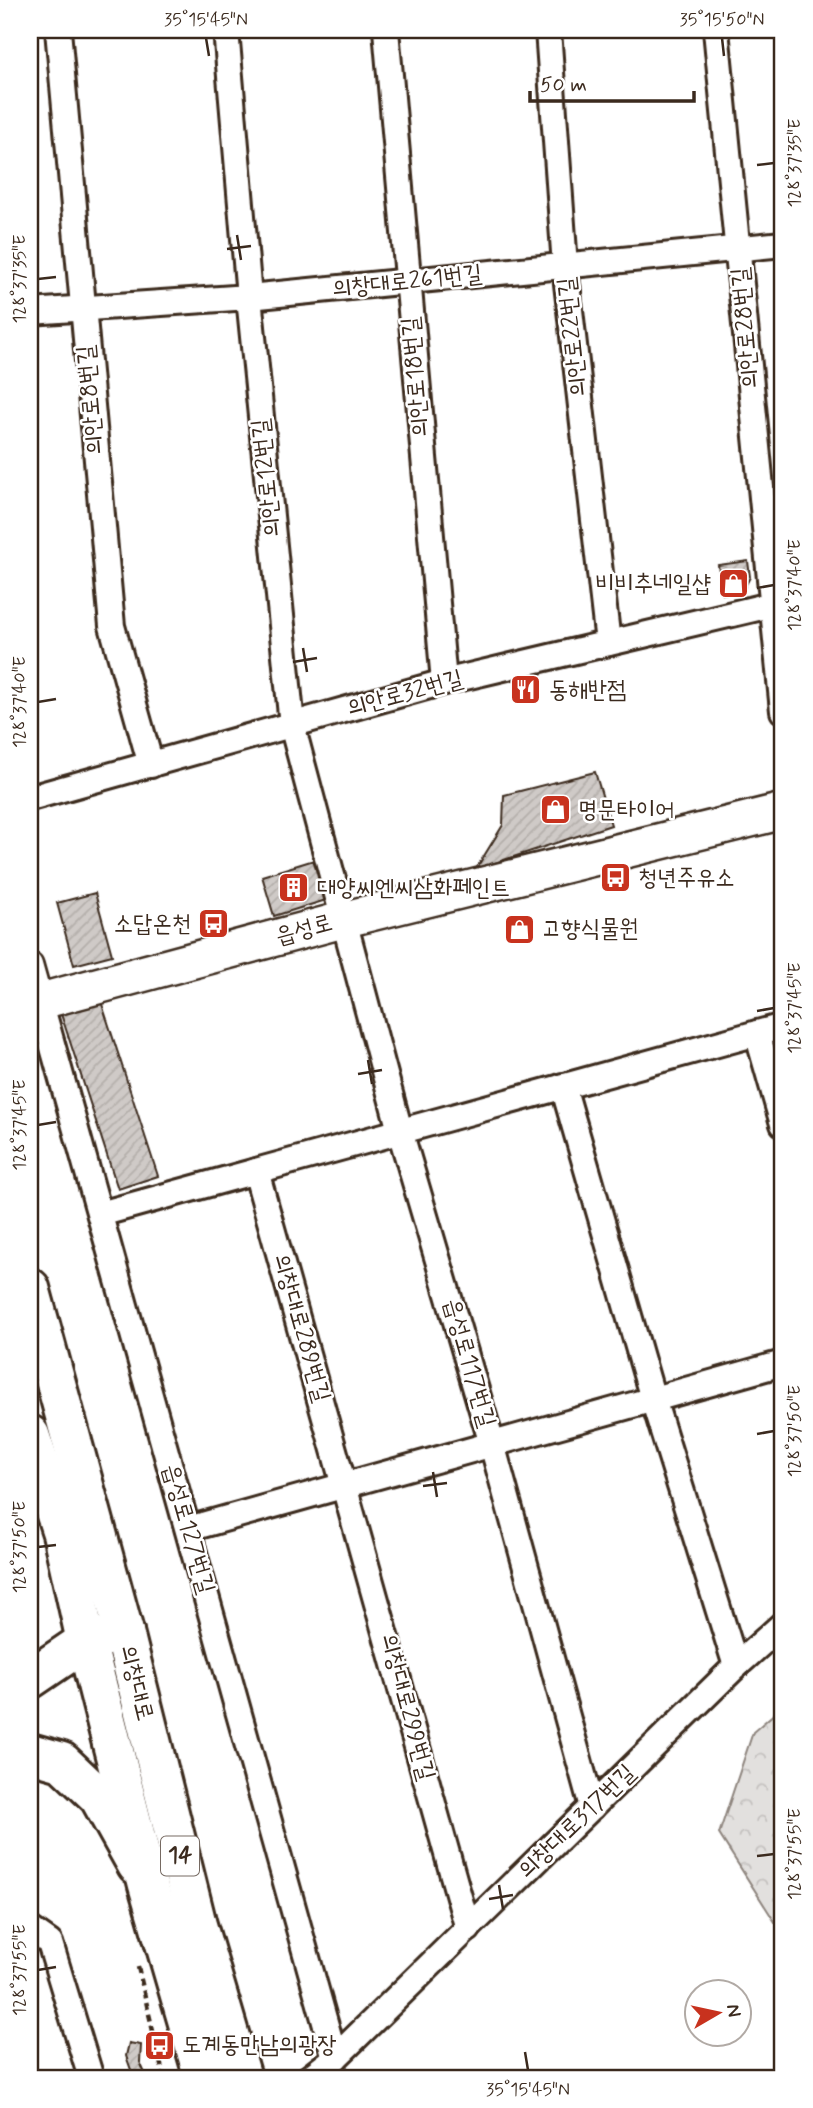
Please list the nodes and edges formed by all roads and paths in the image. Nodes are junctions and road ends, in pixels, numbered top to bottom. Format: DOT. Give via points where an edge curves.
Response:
graph roads {
  1 [pos="58,30"];
  2 [pos="226,30"];
  3 [pos="386,30"];
  4 [pos="548,30"];
  5 [pos="716,30"];
  6 [pos="783,244"];
  7 [pos="738,249"];
  8 [pos="565,266"];
  9 [pos="407,283"];
  10 [pos="249,297"];
  11 [pos="82,309"];
  12 [pos="30,312"];
  13 [pos="778,604"];
  14 [pos="608,643"];
  15 [pos="444,682"];
  16 [pos="783,711"];
  17 [pos="292,725"];
  18 [pos="151,765"];
  19 [pos="30,799"];
  20 [pos="783,811"];
  21 [pos="346,919"];
  22 [pos="30,965"];
  23 [pos="35,1002"];
  24 [pos="783,1026"];
  25 [pos="757,1033"];
  26 [pos="563,1087"];
  27 [pos="783,1124"];
  28 [pos="400,1131"];
  29 [pos="257,1171"];
  30 [pos="100,1214"];
  31 [pos="30,1288"];
  32 [pos="783,1363"];
  33 [pos="653,1399"];
  34 [pos="30,1435"];
  35 [pos="492,1444"];
  36 [pos="345,1485"];
  37 [pos="188,1529"];
  38 [pos="783,1623"];
  39 [pos="124,1632"];
  40 [pos="86,1641"];
  41 [pos="736,1666"];
  42 [pos="30,1679"];
  43 [pos="30,1754"];
  44 [pos="592,1807"];
  45 [pos="148,1885"];
  46 [pos="30,1929"];
  47 [pos="468,1929"];
  48 [pos="335,2058"];
  49 [pos="91,2078"];
  50 [pos="204,2078"];
  51 [pos="242,2078"];
  52 [pos="309,2078"];
  1 -- 11 [label="street, 의안로8번길"];
  2 -- 10 [label="street, 의안로12번길"];
  3 -- 9 [label="street, 의안로18번길"];
  4 -- 8 [label="street, 의안로22번길"];
  5 -- 7 [label="street, 의안로28번길"];
  6 -- 7 [label="street, 의창대로261번길"];
  7 -- 8 [label="street, 의창대로261번길"];
  7 -- 13 [label="street, 의안로28번길"];
  8 -- 9 [label="street, 의창대로261번길"];
  8 -- 14 [label="street, 의안로22번길"];
  9 -- 10 [label="street, 의창대로261번길"];
  9 -- 15 [label="street, 의안로18번길"];
  10 -- 11 [label="street, 의창대로261번길"];
  10 -- 17 [label="street, 의안로12번길"];
  11 -- 12 [label="street, 의창대로261번길"];
  11 -- 18 [label="street, 의안로8번길" via="111,626"];
  13 -- 14 [label="street, 의안로32번길"];
  13 -- 16 [label="street, 의안로28번길"];
  14 -- 15 [label="street, 의안로32번길"];
  15 -- 17 [label="street, 의안로32번길"];
  17 -- 18 [label="street, 의안로32번길"];
  17 -- 21 [label="street, 의안로12번길"];
  18 -- 19 [label="street, 의안로32번길"];
  20 -- 21 [label="main road, 읍성로"];
  21 -- 23 [label="main road, 읍성로"];
  21 -- 28 [label="street, 읍성로117번길"];
  22 -- 23 [label="street, 읍성로127번길"];
  23 -- 30 [label="street, 읍성로127번길"];
  24 -- 25 [label="street"];
  25 -- 26 [label="street"];
  25 -- 27 [label="street"];
  26 -- 28 [label="street"];
  26 -- 33 [label="street"];
  28 -- 29 [label="street"];
  28 -- 35 [label="street, 읍성로117번길"];
  29 -- 30 [label="street"];
  29 -- 36 [label="street, 의창대로289번길"];
  30 -- 37 [label="street, 읍성로127번길"];
  31 -- 39 [label="main road, 의창대로 / 14"];
  32 -- 33 [label="street"];
  33 -- 35 [label="street"];
  33 -- 41 [label="street"];
  34 -- 40 [label="main road, 의창대로 / 14" via="62,1532"];
  35 -- 36 [label="street"];
  35 -- 44 [label="street, 읍성로117번길"];
  36 -- 37 [label="street"];
  36 -- 47 [label="street, 의창대로299번길"];
  37 -- 48 [label="street, 읍성로127번길"];
  38 -- 41 [label="street, 의창대로317번길"];
  39 -- 40 [label="main road"];
  39 -- 51 [label="main road, 의창대로 / 14" via="197,1925"];
  40 -- 42 [label="main road"];
  40 -- 45 [label="main road, 의창대로 / 14"];
  41 -- 44 [label="street, 의창대로317번길"];
  43 -- 45 [label="main road" via="62,1762 99,1797"];
  44 -- 47 [label="street, 의창대로317번길"];
  45 -- 50 [label="main road, 의창대로 / 14"];
  46 -- 49 [label="street" via="50,1943"];
  47 -- 48 [label="street, 의창대로317번길"];
  48 -- 52 [label="street, 의창대로317번길"];
}
